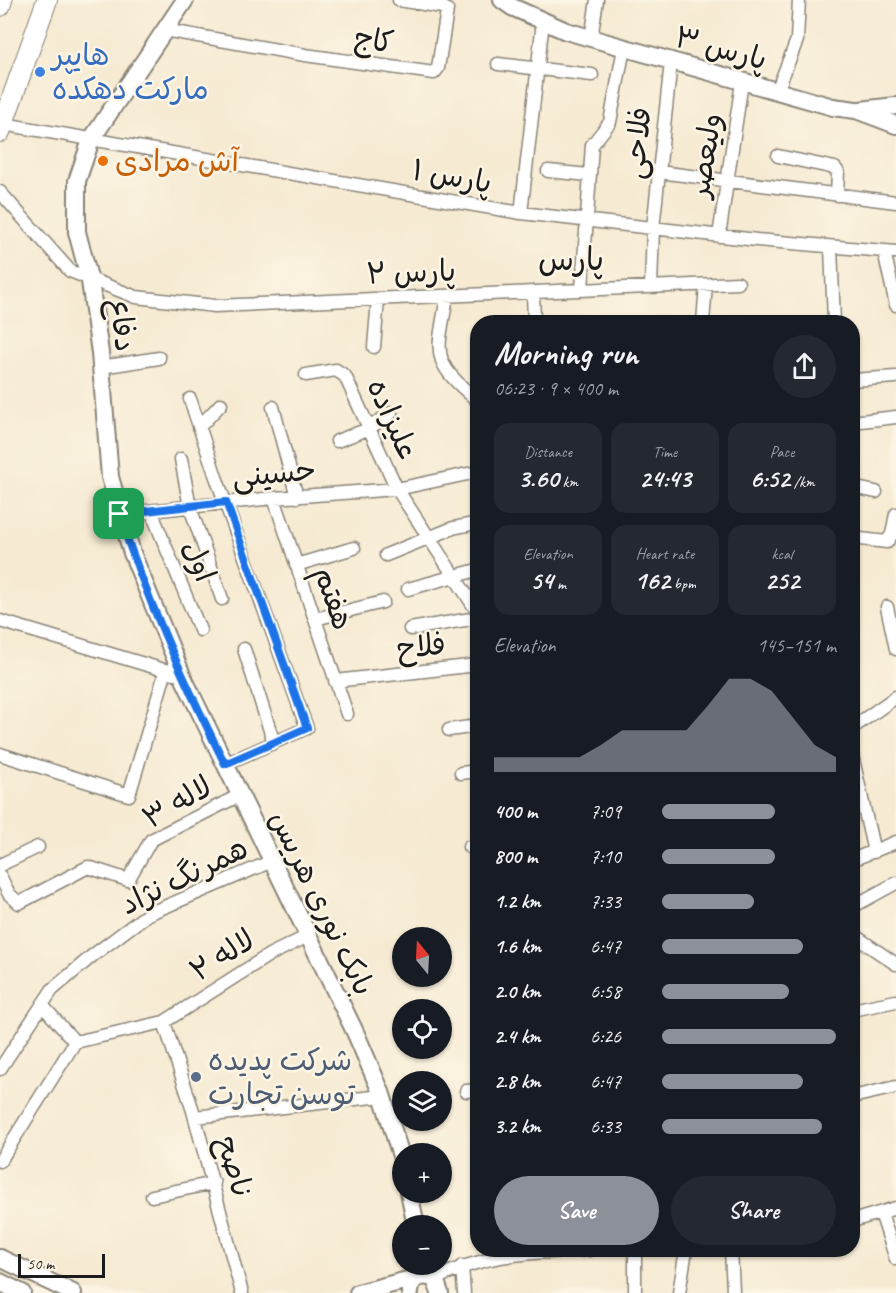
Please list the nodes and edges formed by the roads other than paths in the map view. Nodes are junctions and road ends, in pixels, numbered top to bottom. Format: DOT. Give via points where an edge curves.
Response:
graph roads {
  1 [pos="2,0"];
  2 [pos="47,0"];
  3 [pos="185,0"];
  4 [pos="399,0"];
  5 [pos="502,0"];
  6 [pos="597,0"];
  7 [pos="799,0"];
  8 [pos="0,6"];
  9 [pos="543,21"];
  10 [pos="164,30"];
  11 [pos="591,39"];
  12 [pos="624,48"];
  13 [pos="671,62"];
  14 [pos="498,64"];
  15 [pos="538,68"];
  16 [pos="592,75"];
  17 [pos="742,82"];
  18 [pos="777,91"];
  19 [pos="896,106"];
  20 [pos="856,110"];
  21 [pos="896,125"];
  22 [pos="2,128"];
  23 [pos="91,140"];
  24 [pos="778,156"];
  25 [pos="548,171"];
  26 [pos="659,172"];
  27 [pos="589,175"];
  28 [pos="727,181"];
  29 [pos="0,192"];
  30 [pos="837,195"];
  31 [pos="896,202"];
  32 [pos="521,213"];
  33 [pos="586,220"];
  34 [pos="653,228"];
  35 [pos="718,236"];
  36 [pos="831,247"];
  37 [pos="890,252"];
  38 [pos="90,280"];
  39 [pos="738,284"];
  40 [pos="706,285"];
  41 [pos="651,287"];
  42 [pos="582,289"];
  43 [pos="533,292"];
  44 [pos="447,296"];
  45 [pos="378,299"];
  46 [pos="896,305"];
  47 [pos="534,315"];
  48 [pos="704,315"];
  49 [pos="834,315"];
  50 [pos="374,347"];
  51 [pos="159,358"];
  52 [pos="101,367"];
  53 [pos="306,375"];
  54 [pos="896,377"];
  55 [pos="860,379"];
  56 [pos="470,393"];
  57 [pos="190,399"];
  58 [pos="221,404"];
  59 [pos="273,407"];
  60 [pos="391,413"];
  61 [pos="896,417"];
  62 [pos="860,421"];
  63 [pos="199,427"];
  64 [pos="369,429"];
  65 [pos="337,441"];
  66 [pos="182,459"];
  67 [pos="383,459"];
  68 [pos="470,473"];
  69 [pos="397,489"];
  70 [pos="860,489"];
  71 [pos="876,492"];
  72 [pos="297,496"];
  73 [pos="274,498"];
  74 [pos="226,502"];
  75 [pos="190,507"];
  76 [pos="152,511"];
  77 [pos="119,514"];
  78 [pos="896,514"];
  79 [pos="470,526"];
  80 [pos="430,536"];
  81 [pos="860,539"];
  82 [pos="354,548"];
  83 [pos="386,555"];
  84 [pos="296,565"];
  85 [pos="470,572"];
  86 [pos="456,576"];
  87 [pos="408,589"];
  88 [pos="222,599"];
  89 [pos="470,599"];
  90 [pos="383,602"];
  91 [pos="886,607"];
  92 [pos="315,619"];
  93 [pos="470,619"];
  94 [pos="0,621"];
  95 [pos="410,629"];
  96 [pos="200,630"];
  97 [pos="244,649"];
  98 [pos="896,649"];
  99 [pos="470,666"];
  100 [pos="174,673"];
  101 [pos="335,681"];
  102 [pos="896,697"];
  103 [pos="347,714"];
  104 [pos="860,722"];
  105 [pos="470,727"];
  106 [pos="448,730"];
  107 [pos="274,742"];
  108 [pos="0,754"];
  109 [pos="225,764"];
  110 [pos="470,772"];
  111 [pos="461,773"];
  112 [pos="860,790"];
  113 [pos="240,795"];
  114 [pos="896,842"];
  115 [pos="38,848"];
  116 [pos="874,852"];
  117 [pos="860,857"];
  118 [pos="272,861"];
  119 [pos="0,865"];
  120 [pos="1,881"];
  121 [pos="896,883"];
  122 [pos="860,903"];
  123 [pos="308,936"];
  124 [pos="860,939"];
  125 [pos="896,964"];
  126 [pos="896,1001"];
  127 [pos="42,1005"];
  128 [pos="860,1008"];
  129 [pos="164,1022"];
  130 [pos="75,1042"];
  131 [pos="0,1069"];
  132 [pos="896,1087"];
  133 [pos="860,1095"];
  134 [pos="382,1096"];
  135 [pos="195,1117"];
  136 [pos="397,1143"];
  137 [pos="0,1161"];
  138 [pos="214,1183"];
  139 [pos="152,1196"];
  140 [pos="896,1208"];
  141 [pos="881,1213"];
  142 [pos="860,1219"];
  143 [pos="481,1257"];
  144 [pos="635,1257"];
  145 [pos="685,1257"];
  146 [pos="731,1257"];
  147 [pos="0,1258"];
  148 [pos="896,1259"];
  149 [pos="462,1266"];
  150 [pos="429,1278"];
  151 [pos="0,1282"];
  152 [pos="390,1291"];
  153 [pos="733,1291"];
  154 [pos="22,1293"];
  155 [pos="73,1293"];
  156 [pos="242,1293"];
  157 [pos="358,1293"];
  158 [pos="410,1293"];
  159 [pos="464,1293"];
  160 [pos="635,1293"];
  161 [pos="679,1293"];
  1 -- 8 [label="main road"];
  2 -- 22 [label="main road"];
  3 -- 10 [label="main road, دفاع"];
  4 -- 10 [label="street, کاج" via="447,10 434,74"];
  5 -- 9 [label="main road, پارس ۳"];
  6 -- 11 [label="street"];
  7 -- 18 [label="street" via="797,40"];
  9 -- 11 [label="main road, پارس ۳"];
  9 -- 15 [label="street"];
  10 -- 23 [label="main road, دفاع"];
  11 -- 12 [label="main road, پارس ۳"];
  12 -- 13 [label="main road, پارس ۳"];
  12 -- 27 [label="street" via="610,122 594,141"];
  13 -- 17 [label="main road, پارس ۳"];
  13 -- 26 [label="street, فلاحی"];
  14 -- 15 [label="street"];
  15 -- 16 [label="street"];
  15 -- 32 [label="street"];
  17 -- 18 [label="main road, پارس ۳"];
  17 -- 28 [label="street, ولیعصر"];
  18 -- 20 [label="main road, پارس ۳"];
  19 -- 20 [label="main road"];
  20 -- 21 [label="main road, پارس ۳"];
  22 -- 23 [label="street, پارس ۱"];
  23 -- 32 [label="street, پارس ۱"];
  23 -- 38 [label="main road, دفاع" via="77,181 77,232"];
  24 -- 30 [label="street" via="835,168"];
  25 -- 27 [label="street"];
  26 -- 28 [label="street"];
  26 -- 34 [label="street, فلاحی"];
  27 -- 33 [label="street"];
  28 -- 30 [label="street"];
  28 -- 35 [label="street, ولیعصر"];
  29 -- 38 [label="street, پارس ۲" via="70,271"];
  30 -- 31 [label="street"];
  32 -- 33 [label="street, پارس ۱"];
  33 -- 34 [label="street, پارس ۱"];
  33 -- 42 [label="street"];
  34 -- 35 [label="street, پارس ۱"];
  34 -- 41 [label="street, فلاحی"];
  35 -- 36 [label="street, پارس ۱"];
  36 -- 37 [label="street, پارس ۱"];
  36 -- 49 [label="street"];
  37 -- 46 [label="street"];
  38 -- 45 [label="street, پارس ۲" via="136,297 215,306"];
  38 -- 52 [label="main road, دفاع"];
  39 -- 40 [label="street, پارس ۲"];
  40 -- 41 [label="street, پارس ۲"];
  40 -- 48 [label="street"];
  41 -- 42 [label="street, پارس ۲"];
  42 -- 43 [label="street, پارس ۲"];
  43 -- 44 [label="street, پارس ۲"];
  43 -- 47 [label="street"];
  44 -- 45 [label="street, پارس ۲"];
  44 -- 56 [label="street" via="440,360"];
  45 -- 50 [label="street"];
  51 -- 52 [label="street"];
  52 -- 77 [label="main road, دفاع" via="110,477"];
  53 -- 64 [label="street, علیزاده" via="340,371 345,375"];
  54 -- 55 [label="street"];
  57 -- 63 [label="street"];
  58 -- 63 [label="street"];
  59 -- 72 [label="street"];
  60 -- 64 [label="street"];
  61 -- 62 [label="street"];
  63 -- 74 [label="street"];
  64 -- 65 [label="street"];
  64 -- 69 [label="street, علیزاده"];
  66 -- 75 [label="street"];
  67 -- 69 [label="street, علیزاده"];
  68 -- 69 [label="street, حسینی"];
  69 -- 72 [label="street, حسینی"];
  69 -- 80 [label="street, علیزاده"];
  70 -- 71 [label="street"];
  72 -- 73 [label="street, حسینی"];
  73 -- 74 [label="street, حسینی"];
  73 -- 84 [label="street, هفتم"];
  74 -- 75 [label="street, حسینی"];
  74 -- 107 [label="street" via="307,728"];
  75 -- 76 [label="street, حسینی"];
  75 -- 88 [label="street"];
  76 -- 77 [label="street, حسینی"];
  76 -- 96 [label="street, اول"];
  77 -- 100 [label="main road, دفاع"];
  78 -- 81 [label="street" via="887,542"];
  79 -- 80 [label="street"];
  80 -- 83 [label="street"];
  80 -- 86 [label="street, علیزاده"];
  82 -- 84 [label="street"];
  84 -- 92 [label="street, هفتم"];
  85 -- 86 [label="street"];
  86 -- 87 [label="street"];
  86 -- 89 [label="street, علیزاده"];
  90 -- 92 [label="street"];
  91 -- 98 [label="street"];
  92 -- 101 [label="street, هفتم"];
  93 -- 95 [label="street"];
  94 -- 100 [label="street"];
  97 -- 107 [label="street"];
  99 -- 101 [label="street, فلاح"];
  100 -- 108 [label="street" via="129,795"];
  100 -- 109 [label="main road, بابک نوری هریس"];
  101 -- 103 [label="street, هفتم"];
  102 -- 104 [label="street"];
  105 -- 106 [label="street"];
  107 -- 109 [label="street"];
  109 -- 113 [label="main road, بابک نوری هریس"];
  110 -- 111 [label="street"];
  112 -- 116 [label="street"];
  113 -- 118 [label="main road, بابک نوری هریس"];
  113 -- 120 [label="street, لاله ۳" via="151,840 128,880 88,867 19,903"];
  114 -- 116 [label="street"];
  115 -- 119 [label="street"];
  116 -- 117 [label="street"];
  118 -- 123 [label="main road, بابک نوری هریس"];
  118 -- 127 [label="street, همرنگ نژاد" via="148,914 52,990"];
  121 -- 122 [label="street"];
  123 -- 129 [label="street, لاله ۲" via="269,955"];
  123 -- 134 [label="main road, بابک نوری هریس"];
  124 -- 125 [label="street"];
  126 -- 128 [label="street"];
  127 -- 130 [label="street"];
  127 -- 131 [label="street, همرنگ نژاد"];
  129 -- 130 [label="street, لاله ۲"];
  129 -- 135 [label="street, ناصح"];
  130 -- 137 [label="street"];
  132 -- 133 [label="street"];
  134 -- 135 [label="street"];
  134 -- 136 [label="main road, بابک نوری هریس"];
  135 -- 138 [label="street, ناصح"];
  138 -- 139 [label="street"];
  138 -- 156 [label="street, ناصح"];
  140 -- 141 [label="street"];
  141 -- 142 [label="street"];
  141 -- 148 [label="street"];
  143 -- 149 [label="street"];
  144 -- 160 [label="street"];
  145 -- 161 [label="street"];
  146 -- 153 [label="street"];
  147 -- 155 [label="main road"];
  149 -- 150 [label="street"];
  149 -- 159 [label="street"];
  150 -- 152 [label="main road"];
  150 -- 158 [label="main road" via="412,1282"];
  151 -- 154 [label="main road"];
  152 -- 157 [label="main road"];
}
